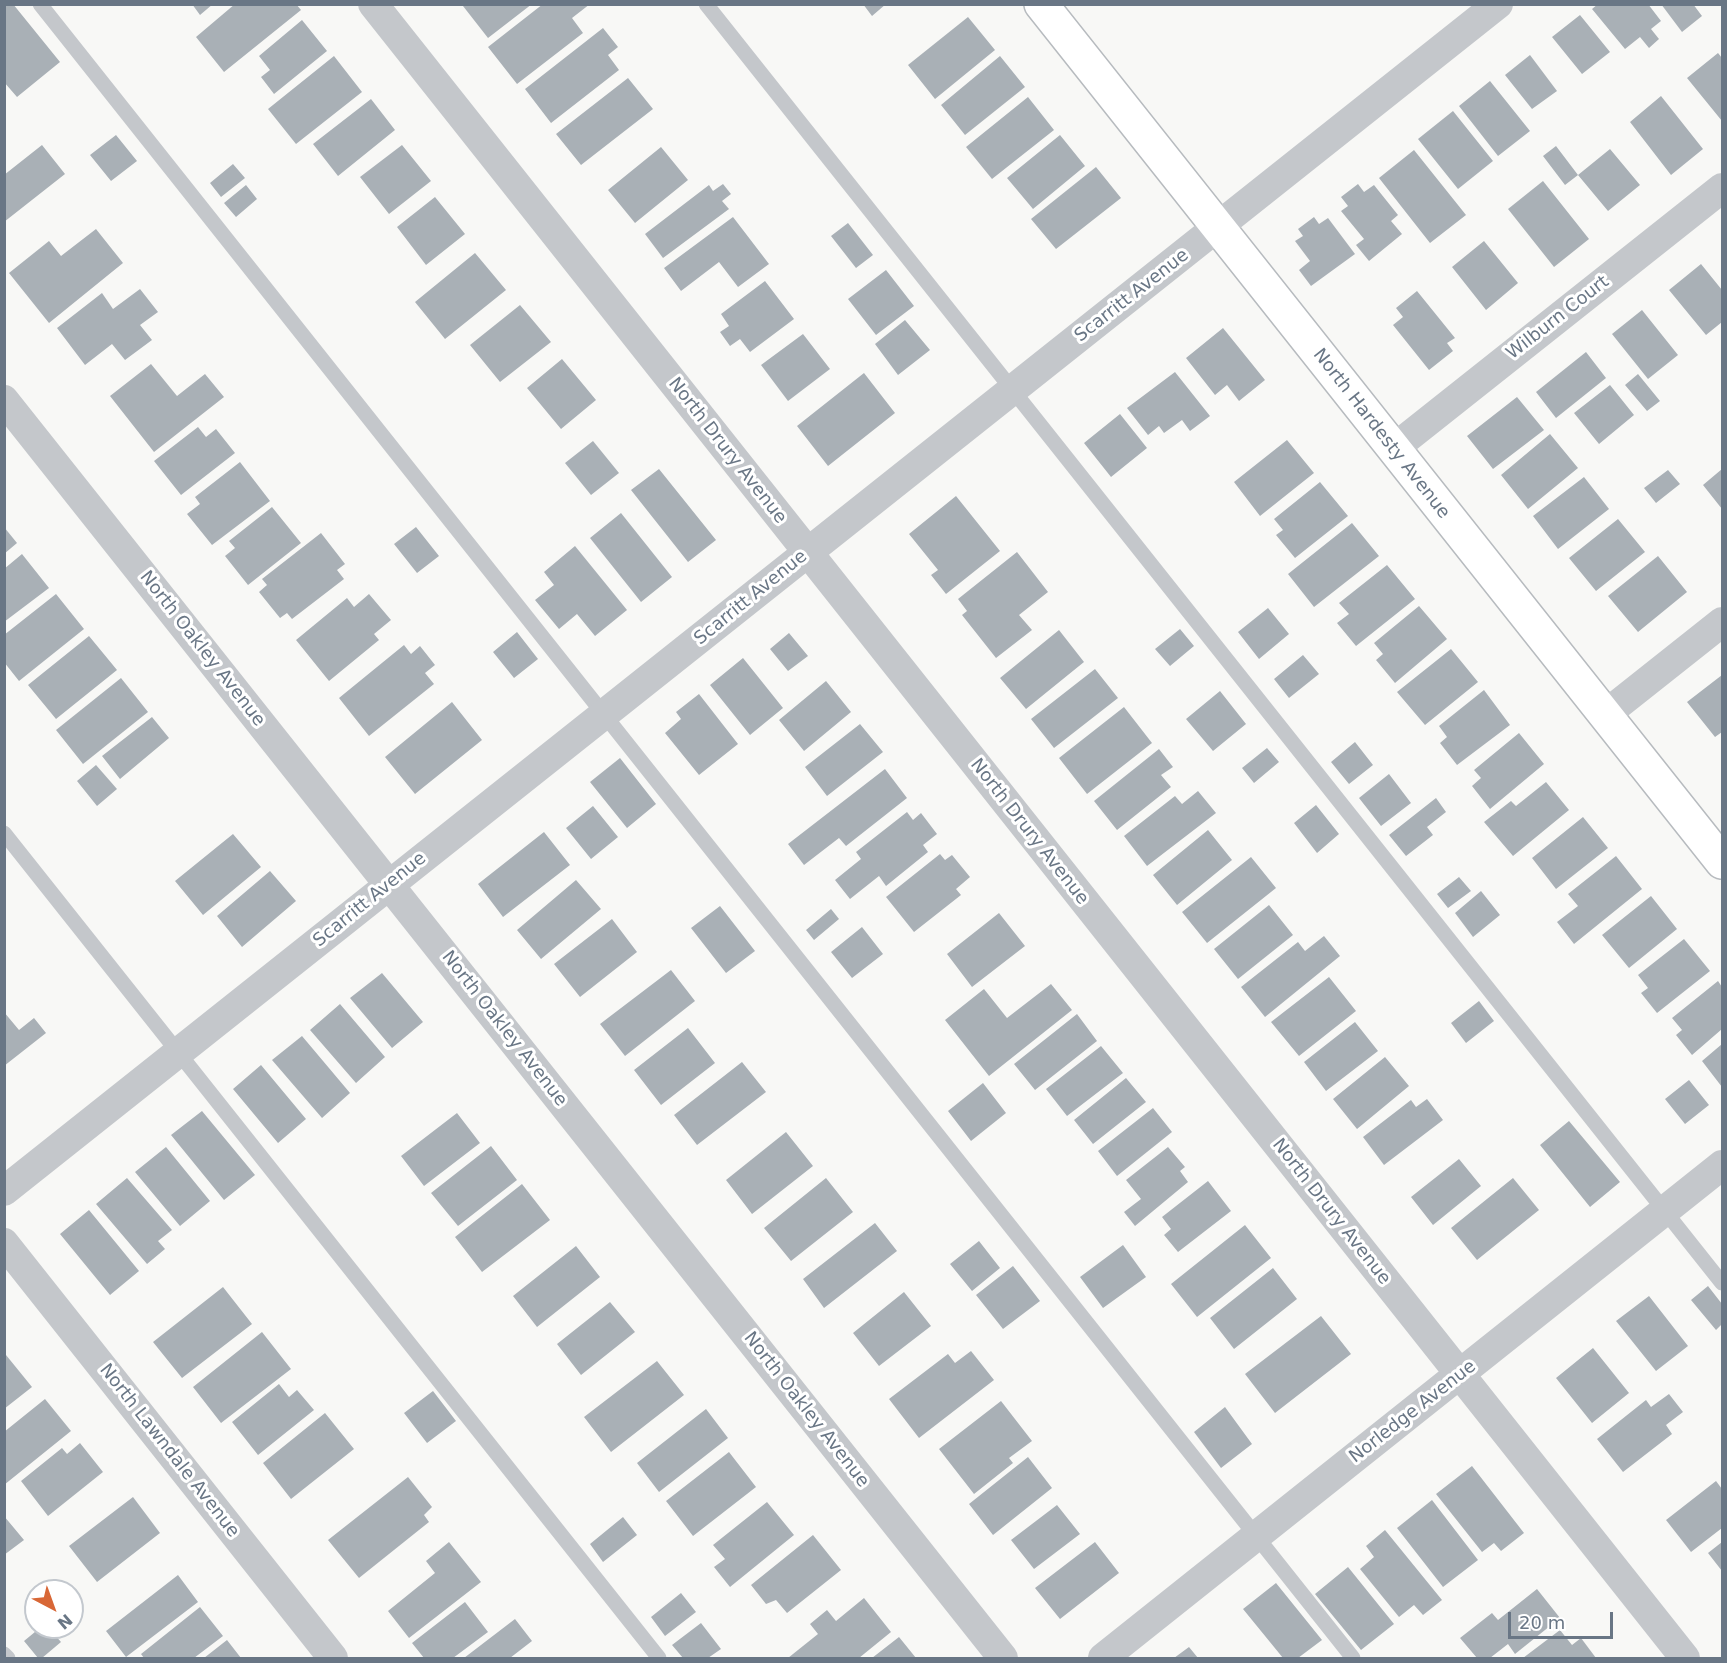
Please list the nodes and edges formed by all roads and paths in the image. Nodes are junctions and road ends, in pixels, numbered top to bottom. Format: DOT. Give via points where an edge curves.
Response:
graph roads {
  1 [pos="40,4"];
  2 [pos="373,4"];
  3 [pos="706,4"];
  4 [pos="1041,4"];
  5 [pos="1498,4"];
  6 [pos="1722,188"];
  7 [pos="1218,227"];
  8 [pos="1013,390"];
  9 [pos="4,400"];
  10 [pos="1393,449"];
  11 [pos="808,553"];
  12 [pos="1722,622"];
  13 [pos="1606,714"];
  14 [pos="603,715"];
  15 [pos="4,833"];
  16 [pos="1722,862"];
  17 [pos="389,885"];
  18 [pos="178,1053"];
  19 [pos="1722,1165"];
  20 [pos="4,1191"];
  21 [pos="1665,1211"];
  22 [pos="4,1243"];
  23 [pos="1722,1283"];
  24 [pos="1460,1374"];
  25 [pos="1256,1536"];
  26 [pos="4,1654"];
  27 [pos="8,1659"];
  28 [pos="333,1659"];
  29 [pos="659,1659"];
  30 [pos="1003,1659"];
  31 [pos="1103,1659"];
  32 [pos="1353,1659"];
  33 [pos="1685,1659"];
  1 -- 14 [label="lane"];
  2 -- 11 [label="street, North Drury Avenue"];
  3 -- 8 [label="lane"];
  4 -- 7 [label="street, North Hardesty Avenue"];
  5 -- 7 [label="street, Scarritt Avenue"];
  6 -- 10 [label="street, Wilburn Court"];
  7 -- 8 [label="street, Scarritt Avenue"];
  7 -- 10 [label="street, North Hardesty Avenue"];
  8 -- 11 [label="street, Scarritt Avenue"];
  8 -- 21 [label="lane"];
  9 -- 17 [label="street, North Oakley Avenue"];
  10 -- 13 [label="street, North Hardesty Avenue"];
  11 -- 14 [label="street, Scarritt Avenue"];
  11 -- 24 [label="street, North Drury Avenue"];
  12 -- 13 [label="street"];
  13 -- 16 [label="street, North Hardesty Avenue"];
  14 -- 17 [label="street, Scarritt Avenue"];
  14 -- 25 [label="lane"];
  15 -- 18 [label="lane"];
  17 -- 18 [label="street, Scarritt Avenue"];
  17 -- 30 [label="street, North Oakley Avenue"];
  18 -- 20 [label="street, Scarritt Avenue"];
  18 -- 29 [label="lane"];
  19 -- 21 [label="street, Norledge Avenue"];
  21 -- 23 [label="lane"];
  21 -- 24 [label="street, Norledge Avenue"];
  22 -- 28 [label="street, North Lawndale Avenue"];
  24 -- 25 [label="street, Norledge Avenue"];
  24 -- 33 [label="street, North Drury Avenue"];
  25 -- 31 [label="street, Norledge Avenue"];
  25 -- 32 [label="lane"];
  26 -- 27 [label="lane"];
}
